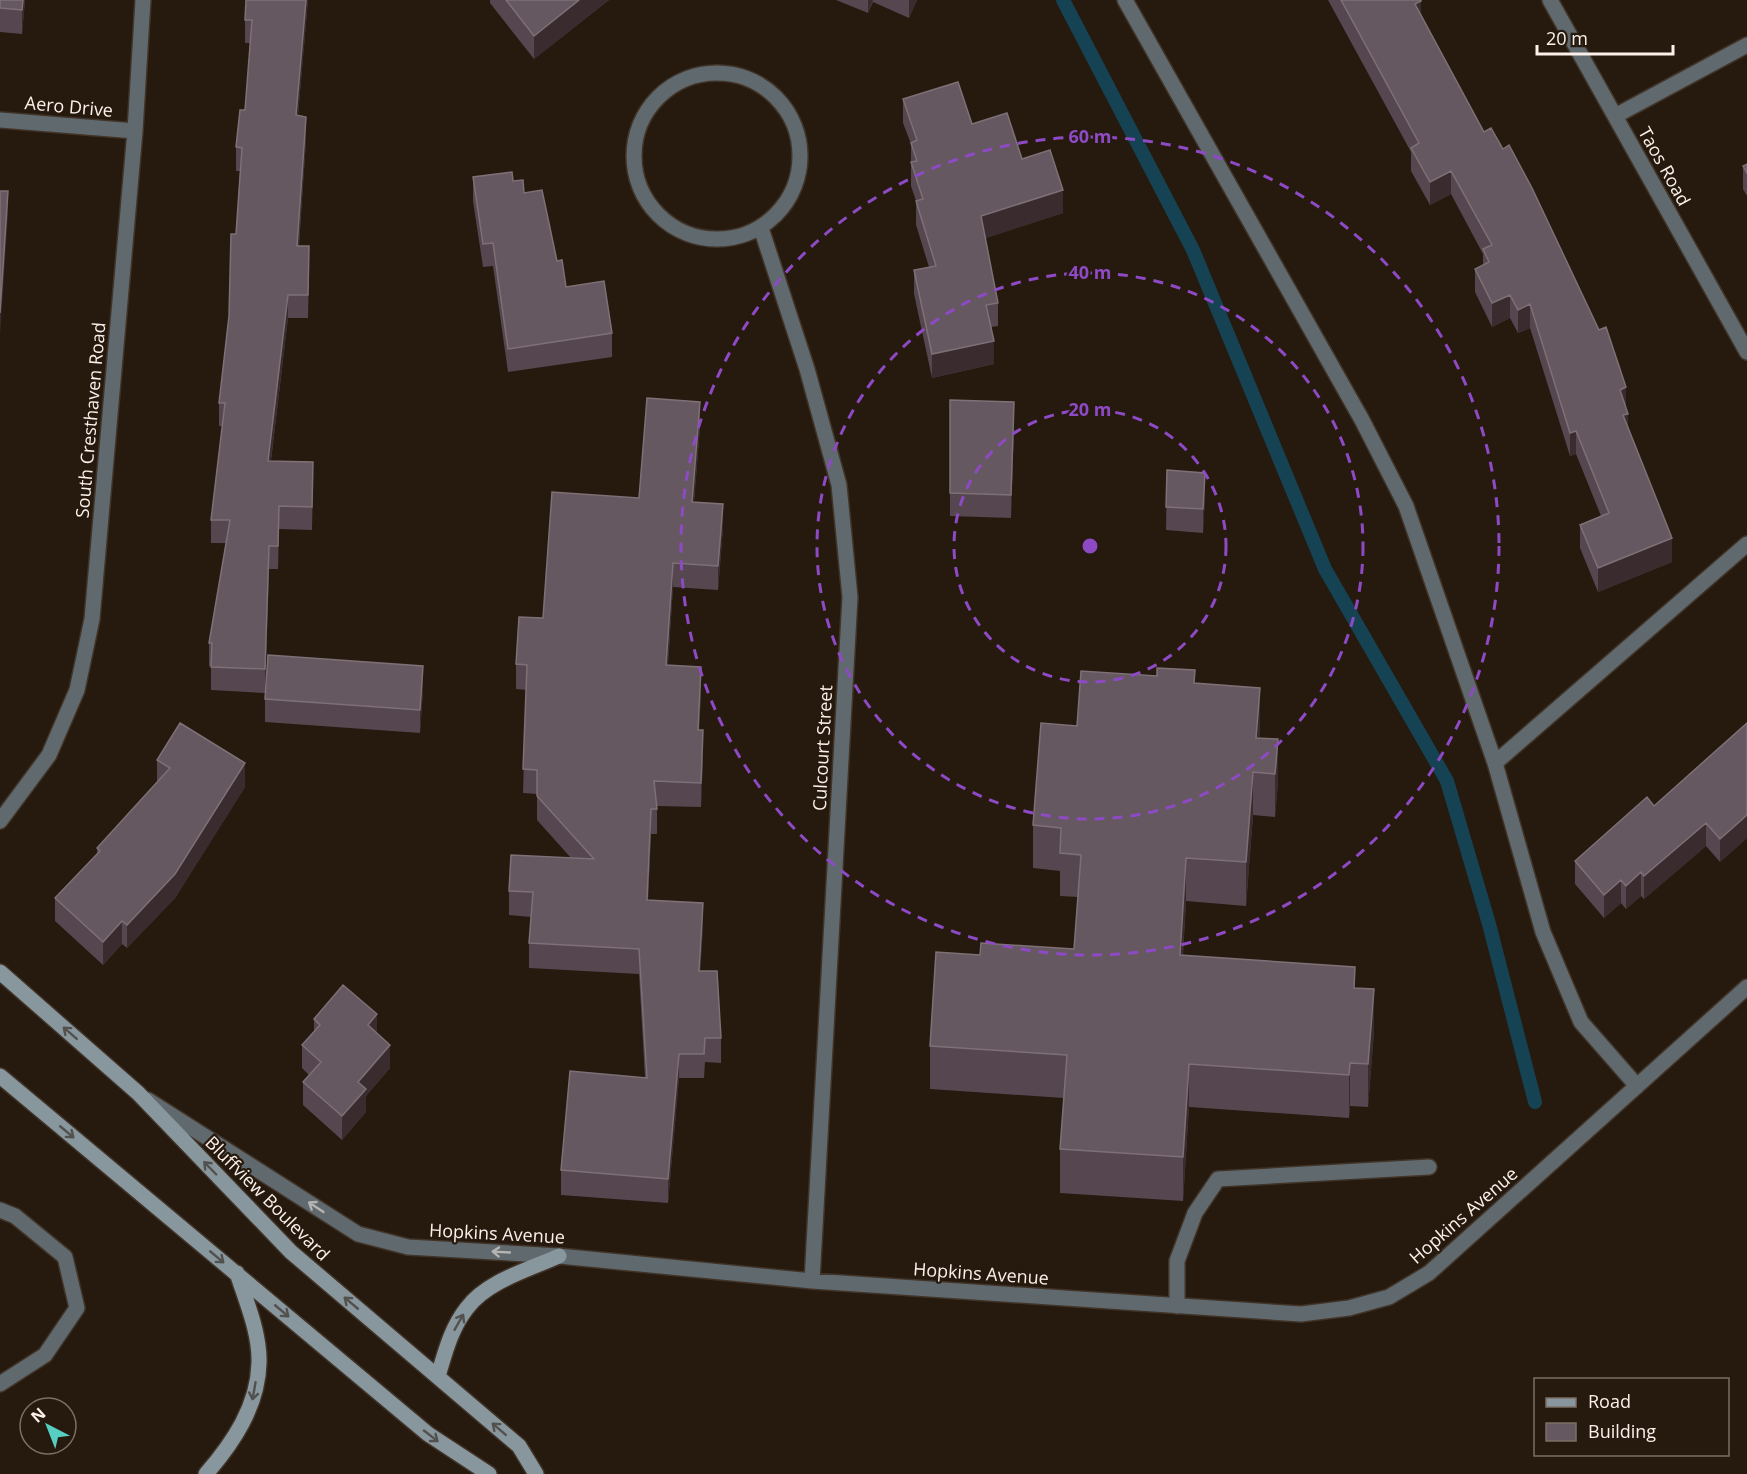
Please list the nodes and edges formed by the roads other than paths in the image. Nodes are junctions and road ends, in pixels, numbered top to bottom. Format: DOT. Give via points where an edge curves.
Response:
graph roads {
  1 [pos="143,0"];
  2 [pos="1125,0"];
  3 [pos="1550,0"];
  4 [pos="1747,45"];
  5 [pos="1615,116"];
  6 [pos="0,120"];
  7 [pos="135,131"];
  8 [pos="760,228"];
  9 [pos="1747,352"];
  10 [pos="1747,544"];
  11 [pos="1495,763"];
  12 [pos="0,821"];
  13 [pos="0,972"];
  14 [pos="1747,987"];
  15 [pos="0,1076"];
  16 [pos="1637,1086"];
  17 [pos="138,1093"];
  18 [pos="1429,1167"];
  19 [pos="0,1210"];
  20 [pos="559,1256"];
  21 [pos="237,1273"];
  22 [pos="812,1281"];
  23 [pos="1177,1306"];
  24 [pos="438,1376"];
  25 [pos="0,1384"];
  26 [pos="206,1474"];
  27 [pos="489,1474"];
  28 [pos="536,1474"];
  1 -- 7 [label="street, South Cresthaven Road"];
  2 -- 11 [label="street" via="1362,420 1406,506"];
  3 -- 5 [label="street, Taos Road"];
  4 -- 5 [label="street"];
  5 -- 9 [label="street, Taos Road"];
  6 -- 7 [label="street, Aero Drive"];
  7 -- 12 [label="street, South Cresthaven Road" via="92,619 77,690 48,755"];
  8 -- 8 [label="street" via="790,198 797,177 801,156 790,116 776,96 757,82 735,74 711,72 665,90 648,108 636,131 632,156 636,181 647,204 665,223 687,235 736,237"];
  8 -- 22 [label="street, Culcourt Street" via="807,369 838,485 850,597"];
  10 -- 11 [label="street"];
  11 -- 16 [label="street" via="1543,932 1581,1022"];
  17 -- 13 [label="main road, Bluffview Boulevard, one-way"];
  14 -- 16 [label="street, Hopkins Avenue"];
  15 -- 21 [label="main road, one-way"];
  16 -- 23 [label="street, Hopkins Avenue" via="1452,1254 1389,1297 1349,1308 1301,1314"];
  20 -- 17 [label="street, Hopkins Avenue, one-way" via="408,1247 358,1234"];
  24 -- 17 [label="main road, Bluffview Boulevard, one-way" via="291,1252"];
  18 -- 23 [label="street" via="1218,1179 1195,1213 1177,1261"];
  19 -- 25 [label="street" via="15,1216 65,1257 77,1308 45,1355"];
  20 -- 22 [label="street, Hopkins Avenue"];
  24 -- 20 [label="main road, one-way" via="451,1336 467,1307 491,1287"];
  21 -- 26 [label="main road, one-way" via="259,1363 252,1404 227,1450"];
  21 -- 27 [label="main road, one-way" via="428,1434"];
  22 -- 23 [label="street, Hopkins Avenue"];
  28 -- 24 [label="main road, Bluffview Boulevard, one-way" via="519,1446"];
}
